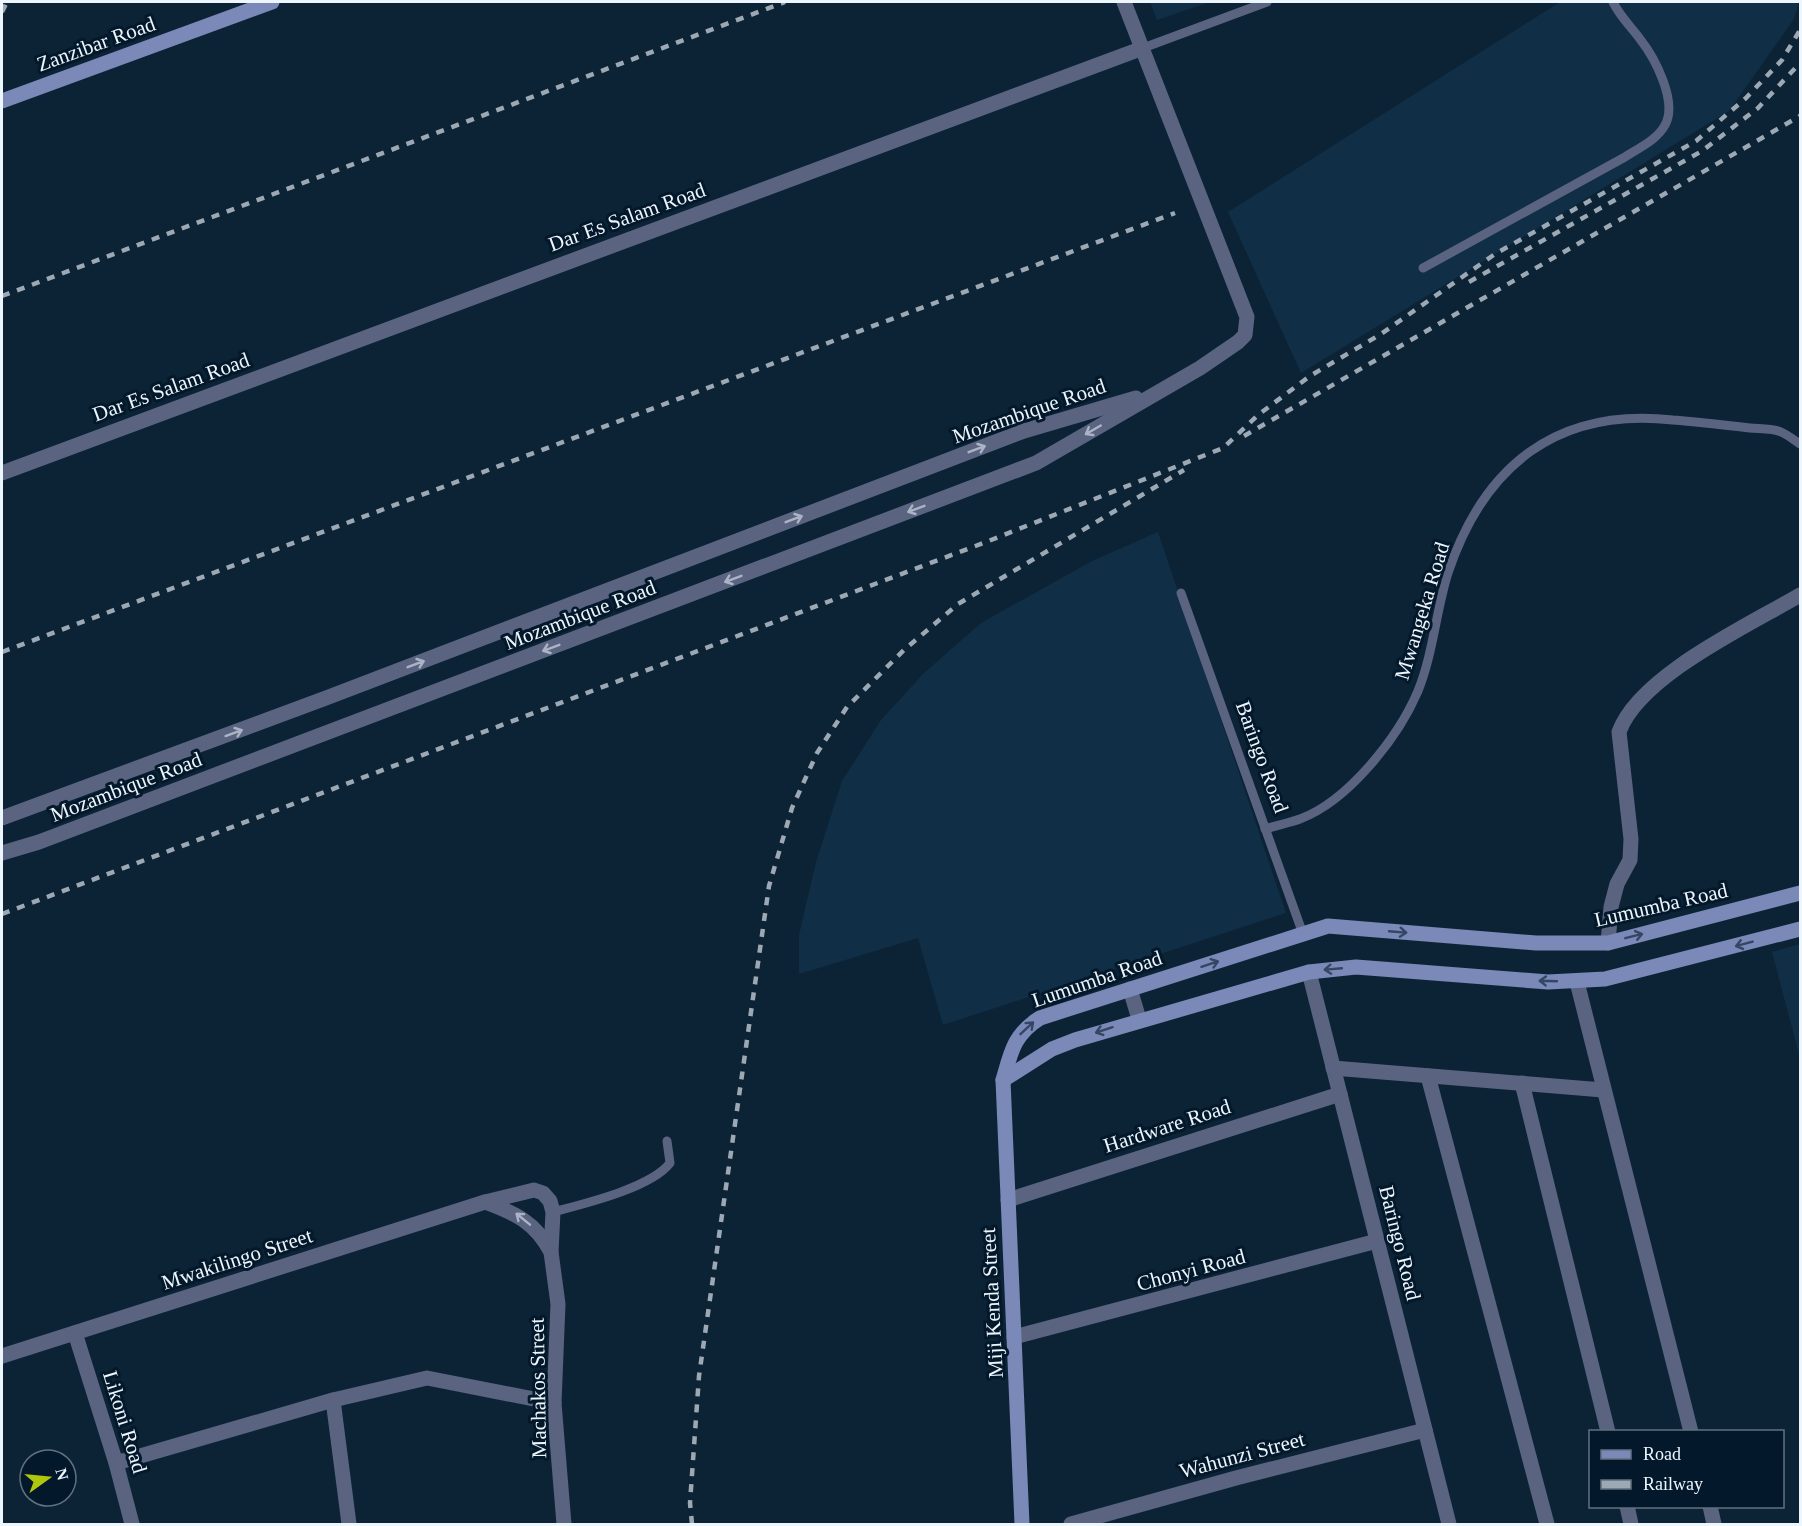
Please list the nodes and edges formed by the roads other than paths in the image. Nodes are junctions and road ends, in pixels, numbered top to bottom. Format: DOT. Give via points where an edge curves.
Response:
graph roads {
  1 [pos="272,2"];
  2 [pos="1124,2"];
  3 [pos="1267,2"];
  4 [pos="1613,2"];
  5 [pos="1143,48"];
  6 [pos="2,101"];
  7 [pos="1423,268"];
  8 [pos="1162,390"];
  9 [pos="1800,444"];
  10 [pos="2,472"];
  11 [pos="1182,593"];
  12 [pos="1800,595"];
  13 [pos="2,818"];
  14 [pos="1265,829"];
  15 [pos="2,853"];
  16 [pos="1800,892"];
  17 [pos="1800,929"];
  18 [pos="1303,934"];
  19 [pos="1608,943"];
  20 [pos="1309,972"];
  21 [pos="1577,982"];
  22 [pos="1130,989"];
  23 [pos="1139,1019"];
  24 [pos="1333,1068"];
  25 [pos="1428,1076"];
  26 [pos="1003,1080"];
  27 [pos="1522,1083"];
  28 [pos="1603,1090"];
  29 [pos="1340,1094"];
  30 [pos="667,1141"];
  31 [pos="1008,1200"];
  32 [pos="484,1202"];
  33 [pos="553,1212"];
  34 [pos="1377,1241"];
  35 [pos="550,1252"];
  36 [pos="75,1333"];
  37 [pos="1014,1337"];
  38 [pos="2,1356"];
  39 [pos="333,1400"];
  40 [pos="554,1403"];
  41 [pos="1425,1430"];
  42 [pos="1608,1430"];
  43 [pos="1691,1430"];
  44 [pos="116,1463"];
  45 [pos="1627,1508"];
  46 [pos="1710,1508"];
  47 [pos="132,1524"];
  48 [pos="349,1524"];
  49 [pos="564,1524"];
  50 [pos="1022,1524"];
  51 [pos="1071,1524"];
  52 [pos="1449,1524"];
  53 [pos="1547,1524"];
  54 [pos="1631,1524"];
  55 [pos="1714,1524"];
  1 -- 6 [label="main road, Zanzibar Road"];
  2 -- 5 [label="street, Mozambique Road"];
  3 -- 5 [label="lane, Dar Es Salam Road"];
  4 -- 7 [label="lane" via="1664,80 1669,101 1665,125 1642,147"];
  5 -- 8 [label="street, Mozambique Road" via="1247,317 1245,335 1238,342"];
  5 -- 10 [label="street, Dar Es Salam Road"];
  13 -- 8 [label="street, Mozambique Road, one-way" via="1024,431"];
  8 -- 15 [label="street, Mozambique Road, one-way" via="1036,463 305,742"];
  9 -- 14 [label="lane, Mwangeka Road" via="1779,431 1618,417 1558,434 1514,463 1489,490 1467,527 1448,573 1418,691 1393,736 1366,772 1337,796 1302,818"];
  11 -- 14 [label="lane, Baringo Road"];
  12 -- 19 [label="street" via="1692,658 1649,690 1624,716 1618,732 1630,860 1617,884"];
  14 -- 18 [label="lane, Baringo Road"];
  19 -- 16 [label="main road, Lumumba Road, one-way"];
  17 -- 21 [label="main road, one-way" via="1668,965"];
  18 -- 19 [label="main road, Lumumba Road, one-way" via="1328,926 1536,943"];
  22 -- 18 [label="main road, Lumumba Road, one-way"];
  21 -- 20 [label="main road, one-way" via="1356,967"];
  20 -- 23 [label="main road"];
  20 -- 24 [label="street, Baringo Road"];
  21 -- 28 [label="street"];
  22 -- 23 [label="street"];
  26 -- 22 [label="main road, Lumumba Road, one-way" via="1024,1028 1040,1018"];
  23 -- 26 [label="main road, one-way" via="1052,1049"];
  24 -- 25 [label="street"];
  24 -- 29 [label="street, Baringo Road"];
  25 -- 27 [label="street"];
  25 -- 53 [label="street"];
  26 -- 31 [label="main road, Miji Kenda Street"];
  27 -- 28 [label="street"];
  27 -- 42 [label="street"];
  28 -- 43 [label="street"];
  29 -- 31 [label="street, Hardware Road"];
  29 -- 34 [label="street, Baringo Road"];
  30 -- 33 [label="lane" via="670,1163 663,1173 611,1196"];
  31 -- 37 [label="main road, Miji Kenda Street"];
  32 -- 33 [label="street, Mwakilingo Street" via="534,1190 548,1197"];
  35 -- 32 [label="street, one-way" via="525,1220"];
  32 -- 36 [label="street, Mwakilingo Street"];
  33 -- 35 [label="street, Machakos Street"];
  34 -- 37 [label="street, Chonyi Road"];
  34 -- 41 [label="street, Baringo Road"];
  35 -- 40 [label="street, Machakos Street" via="558,1304"];
  36 -- 38 [label="street, Mwakilingo Street"];
  36 -- 44 [label="street, Likoni Road"];
  37 -- 50 [label="main road, Miji Kenda Street"];
  39 -- 40 [label="street" via="427,1378"];
  39 -- 44 [label="street"];
  39 -- 48 [label="street"];
  40 -- 49 [label="street, Machakos Street"];
  41 -- 51 [label="street, Wahunzi Street"];
  41 -- 52 [label="street, Baringo Road"];
  44 -- 47 [label="street, Likoni Road"];
  45 -- 54 [label="street"];
  46 -- 55 [label="street"];
}
